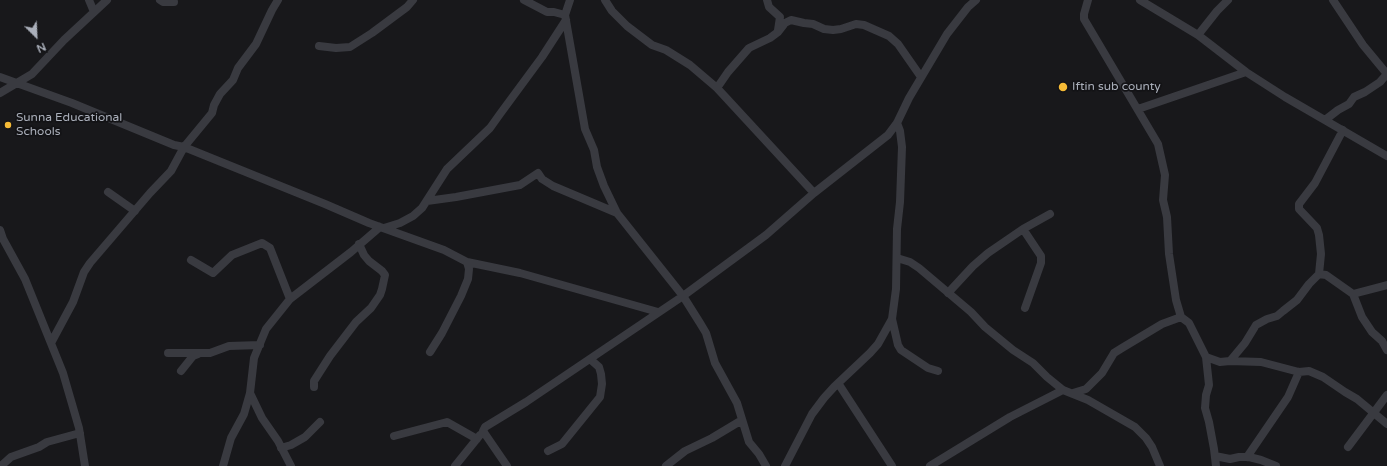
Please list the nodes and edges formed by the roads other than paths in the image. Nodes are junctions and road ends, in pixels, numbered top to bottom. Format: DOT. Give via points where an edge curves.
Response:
graph roads {
  1 [pos="88,0"];
  2 [pos="107,0"];
  3 [pos="160,0"];
  4 [pos="278,0"];
  5 [pos="413,0"];
  6 [pos="524,0"];
  7 [pos="570,0"];
  8 [pos="605,0"];
  9 [pos="767,0"];
  10 [pos="976,0"];
  11 [pos="1088,0"];
  12 [pos="1140,0"];
  13 [pos="1228,0"];
  14 [pos="1333,0"];
  15 [pos="174,2"];
  16 [pos="94,12"];
  17 [pos="566,18"];
  18 [pos="778,32"];
  19 [pos="1198,35"];
  20 [pos="319,46"];
  21 [pos="1246,72"];
  22 [pos="1387,74"];
  23 [pos="0,77"];
  24 [pos="921,78"];
  25 [pos="18,83"];
  26 [pos="717,88"];
  27 [pos="0,93"];
  28 [pos="1138,109"];
  29 [pos="1325,120"];
  30 [pos="897,123"];
  31 [pos="1343,130"];
  32 [pos="184,147"];
  33 [pos="1387,156"];
  34 [pos="108,192"];
  35 [pos="814,193"];
  36 [pos="427,201"];
  37 [pos="135,211"];
  38 [pos="617,212"];
  39 [pos="1050,214"];
  40 [pos="382,228"];
  41 [pos="1023,229"];
  42 [pos="0,230"];
  43 [pos="359,244"];
  44 [pos="897,258"];
  45 [pos="191,260"];
  46 [pos="467,262"];
  47 [pos="1320,274"];
  48 [pos="1387,285"];
  49 [pos="948,293"];
  50 [pos="1353,294"];
  51 [pos="683,296"];
  52 [pos="290,299"];
  53 [pos="1025,308"];
  54 [pos="658,312"];
  55 [pos="1181,317"];
  56 [pos="892,319"];
  57 [pos="51,343"];
  58 [pos="260,344"];
  59 [pos="1387,350"];
  60 [pos="430,352"];
  61 [pos="168,353"];
  62 [pos="198,354"];
  63 [pos="1206,357"];
  64 [pos="590,359"];
  65 [pos="1230,361"];
  66 [pos="181,371"];
  67 [pos="938,371"];
  68 [pos="1299,372"];
  69 [pos="838,383"];
  70 [pos="314,387"];
  71 [pos="1063,390"];
  72 [pos="250,393"];
  73 [pos="1074,394"];
  74 [pos="1387,395"];
  75 [pos="1374,412"];
  76 [pos="742,420"];
  77 [pos="320,422"];
  78 [pos="1387,424"];
  79 [pos="483,431"];
  80 [pos="80,434"];
  81 [pos="394,436"];
  82 [pos="477,439"];
  83 [pos="1348,447"];
  84 [pos="281,448"];
  85 [pos="548,451"];
  86 [pos="1215,456"];
  87 [pos="1247,457"];
  88 [pos="1,466"];
  89 [pos="85,466"];
  90 [pos="223,466"];
  91 [pos="291,466"];
  92 [pos="455,466"];
  93 [pos="507,466"];
  94 [pos="666,466"];
  95 [pos="766,466"];
  96 [pos="785,466"];
  97 [pos="892,466"];
  98 [pos="930,466"];
  99 [pos="1160,466"];
  100 [pos="1216,466"];
  101 [pos="1276,466"];
  1 -- 16 [label="street"];
  2 -- 16 [label="street"];
  3 -- 15 [label="street"];
  4 -- 32 [label="street" via="256,44 238,68 233,80 220,94 212,113"];
  5 -- 20 [label="street" via="407,7 350,47"];
  6 -- 17 [label="street" via="546,12 554,12"];
  7 -- 17 [label="street"];
  8 -- 26 [label="street" via="627,26 652,44 690,65"];
  9 -- 18 [label="street" via="769,7 780,17"];
  10 -- 24 [label="street" via="947,34"];
  11 -- 28 [label="street" via="1084,19"];
  12 -- 19 [label="street"];
  13 -- 19 [label="street"];
  14 -- 22 [label="street" via="1356,35"];
  16 -- 25 [label="street" via="36,70"];
  17 -- 36 [label="street" via="542,57 490,128 447,169"];
  17 -- 38 [label="street" via="585,129 594,150 597,167"];
  18 -- 24 [label="street" via="784,23 791,20 834,30 856,24 864,25 898,44"];
  18 -- 26 [label="street" via="749,48"];
  19 -- 21 [label="street"];
  21 -- 28 [label="street"];
  21 -- 29 [label="street"];
  22 -- 29 [label="street" via="1380,82 1354,97 1350,104"];
  23 -- 25 [label="street"];
  24 -- 30 [label="street"];
  25 -- 27 [label="street"];
  25 -- 32 [label="street"];
  26 -- 35 [label="street"];
  28 -- 55 [label="street" via="1158,144 1165,175 1163,200 1168,217 1169,254"];
  29 -- 31 [label="street"];
  30 -- 35 [label="street" via="871,150"];
  30 -- 44 [label="street" via="902,147"];
  31 -- 33 [label="street"];
  31 -- 47 [label="street" via="1315,183 1299,204 1299,209 1317,228 1322,254"];
  32 -- 37 [label="street" via="171,171"];
  32 -- 40 [label="street"];
  34 -- 37 [label="street"];
  35 -- 51 [label="street" via="766,234"];
  36 -- 38 [label="street" via="520,185 538,173 553,186"];
  36 -- 40 [label="street" via="413,216"];
  37 -- 57 [label="street" via="84,272 73,302"];
  38 -- 51 [label="street"];
  39 -- 41 [label="street"];
  40 -- 43 [label="street"];
  40 -- 46 [label="street" via="444,250"];
  41 -- 49 [label="street" via="973,266"];
  41 -- 53 [label="street" via="1041,256 1041,264"];
  42 -- 57 [label="street" via="26,279"];
  43 -- 52 [label="street"];
  43 -- 70 [label="street" via="369,261 385,275 382,289 372,308 356,322 330,356 314,381"];
  44 -- 49 [label="street" via="919,268"];
  44 -- 56 [label="street"];
  45 -- 52 [label="street" via="213,273 232,255 262,243 270,248"];
  46 -- 54 [label="street" via="520,273"];
  46 -- 60 [label="street" via="468,279"];
  47 -- 50 [label="street" via="1326,275"];
  47 -- 65 [label="street" via="1297,300 1277,316 1256,325"];
  48 -- 50 [label="street"];
  49 -- 71 [label="street" via="985,327 1033,363"];
  50 -- 59 [label="street" via="1362,317"];
  51 -- 54 [label="street"];
  51 -- 76 [label="street" via="706,333 715,363"];
  52 -- 58 [label="street" via="266,329"];
  54 -- 64 [label="street"];
  55 -- 63 [label="street" via="1189,323"];
  55 -- 73 [label="street" via="1162,324 1114,353 1102,373 1086,389"];
  56 -- 67 [label="street" via="901,350 928,368"];
  56 -- 69 [label="street" via="878,344"];
  57 -- 80 [label="street" via="63,373"];
  58 -- 62 [label="street" via="229,346 210,353"];
  58 -- 72 [label="street" via="254,358"];
  61 -- 62 [label="street"];
  62 -- 66 [label="street" via="193,356"];
  63 -- 65 [label="street" via="1220,362"];
  63 -- 86 [label="street" via="1209,385 1205,408 1210,422"];
  64 -- 79 [label="street" via="485,427"];
  64 -- 85 [label="street" via="599,367 601,374 600,397 562,444"];
  65 -- 68 [label="street" via="1261,362"];
  68 -- 75 [label="street" via="1309,371 1323,377"];
  68 -- 87 [label="street" via="1288,397"];
  69 -- 96 [label="street" via="812,414"];
  69 -- 97 [label="street"];
  71 -- 73 [label="street"];
  71 -- 98 [label="street" via="1010,417"];
  72 -- 84 [label="street"];
  72 -- 90 [label="street" via="244,414 231,438"];
  73 -- 99 [label="street" via="1135,427 1152,447"];
  74 -- 75 [label="street"];
  75 -- 78 [label="street"];
  75 -- 83 [label="street"];
  76 -- 94 [label="street" via="685,451"];
  76 -- 95 [label="street" via="749,442"];
  77 -- 84 [label="street" via="306,437"];
  79 -- 82 [label="street"];
  79 -- 93 [label="street"];
  80 -- 88 [label="street" via="47,442 11,457"];
  80 -- 89 [label="street"];
  81 -- 82 [label="street" via="447,422"];
  82 -- 92 [label="street"];
  84 -- 91 [label="street"];
  86 -- 87 [label="street" via="1230,460"];
  86 -- 100 [label="street"];
  87 -- 101 [label="street"];
}
